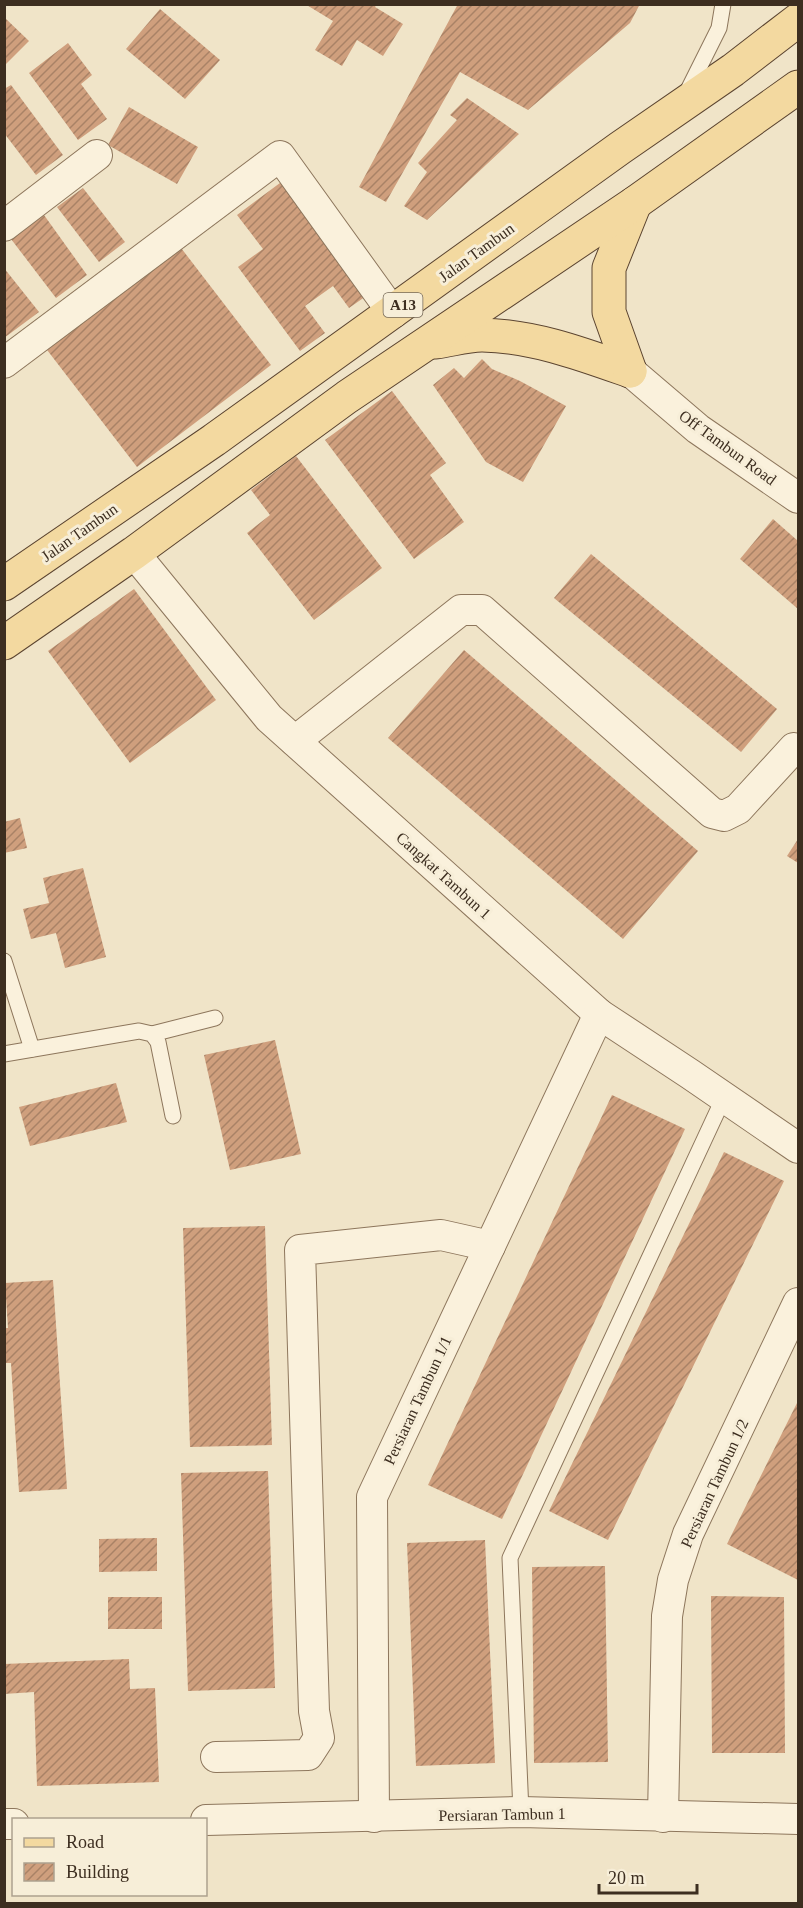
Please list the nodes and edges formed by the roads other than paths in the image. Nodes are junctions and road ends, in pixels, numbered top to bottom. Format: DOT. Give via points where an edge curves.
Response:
graph roads {
  1 [pos="723,4"];
  2 [pos="798,21"];
  3 [pos="798,87"];
  4 [pos="679,107"];
  5 [pos="98,155"];
  6 [pos="635,203"];
  7 [pos="4,226"];
  8 [pos="393,312"];
  9 [pos="430,343"];
  10 [pos="4,363"];
  11 [pos="630,371"];
  12 [pos="798,498"];
  13 [pos="134,553"];
  14 [pos="4,584"];
  15 [pos="4,643"];
  16 [pos="295,741"];
  17 [pos="794,748"];
  18 [pos="4,961"];
  19 [pos="598,1014"];
  20 [pos="215,1018"];
  21 [pos="152,1034"];
  22 [pos="32,1049"];
  23 [pos="4,1054"];
  24 [pos="724,1097"];
  25 [pos="173,1116"];
  26 [pos="798,1148"];
  27 [pos="490,1246"];
  28 [pos="798,1303"];
  29 [pos="216,1756"];
  30 [pos="521,1812"];
  31 [pos="374,1817"];
  32 [pos="663,1817"];
  33 [pos="798,1819"];
  34 [pos="207,1820"];
  1 -- 4 [label="lane" via="719,28"];
  2 -- 4 [label="main road, Jalan Tambun / A13"];
  3 -- 6 [label="main road"];
  4 -- 8 [label="main road, Jalan Tambun / A13"];
  5 -- 7 [label="street"];
  6 -- 9 [label="main road"];
  6 -- 11 [label="main road" via="609,268 609,312"];
  8 -- 10 [label="street" via="280,156"];
  8 -- 14 [label="main road, Jalan Tambun / A13"];
  9 -- 11 [label="main road" via="481,335 524,339"];
  9 -- 13 [label="main road" via="347,397"];
  11 -- 12 [label="street, Off Tambun Road" via="698,429"];
  13 -- 15 [label="main road"];
  13 -- 16 [label="street, Cangkat Tambun 1" via="269,718"];
  16 -- 17 [label="street" via="461,610 482,610 712,813 724,816 738,809"];
  16 -- 19 [label="street, Cangkat Tambun 1"];
  18 -- 22 [label="lane"];
  19 -- 24 [label="street, Cangkat Tambun 1"];
  19 -- 27 [label="street, Persiaran Tambun 1/1"];
  20 -- 21 [label="lane"];
  21 -- 22 [label="lane" via="139,1030"];
  21 -- 25 [label="lane" via="158,1042"];
  22 -- 23 [label="lane"];
  24 -- 26 [label="street, Cangkat Tambun 1"];
  24 -- 30 [label="lane" via="510,1558"];
  27 -- 29 [label="street" via="441,1235 300,1250 314,1711 319,1738 308,1755"];
  27 -- 31 [label="street, Persiaran Tambun 1/1" via="372,1497"];
  28 -- 32 [label="street, Persiaran Tambun 1/2" via="688,1534 673,1580 667,1616"];
  30 -- 31 [label="street, Persiaran Tambun 1"];
  30 -- 32 [label="street, Persiaran Tambun 1"];
  31 -- 34 [label="street, Persiaran Tambun 1"];
  32 -- 33 [label="street, Persiaran Tambun 1"];
}
